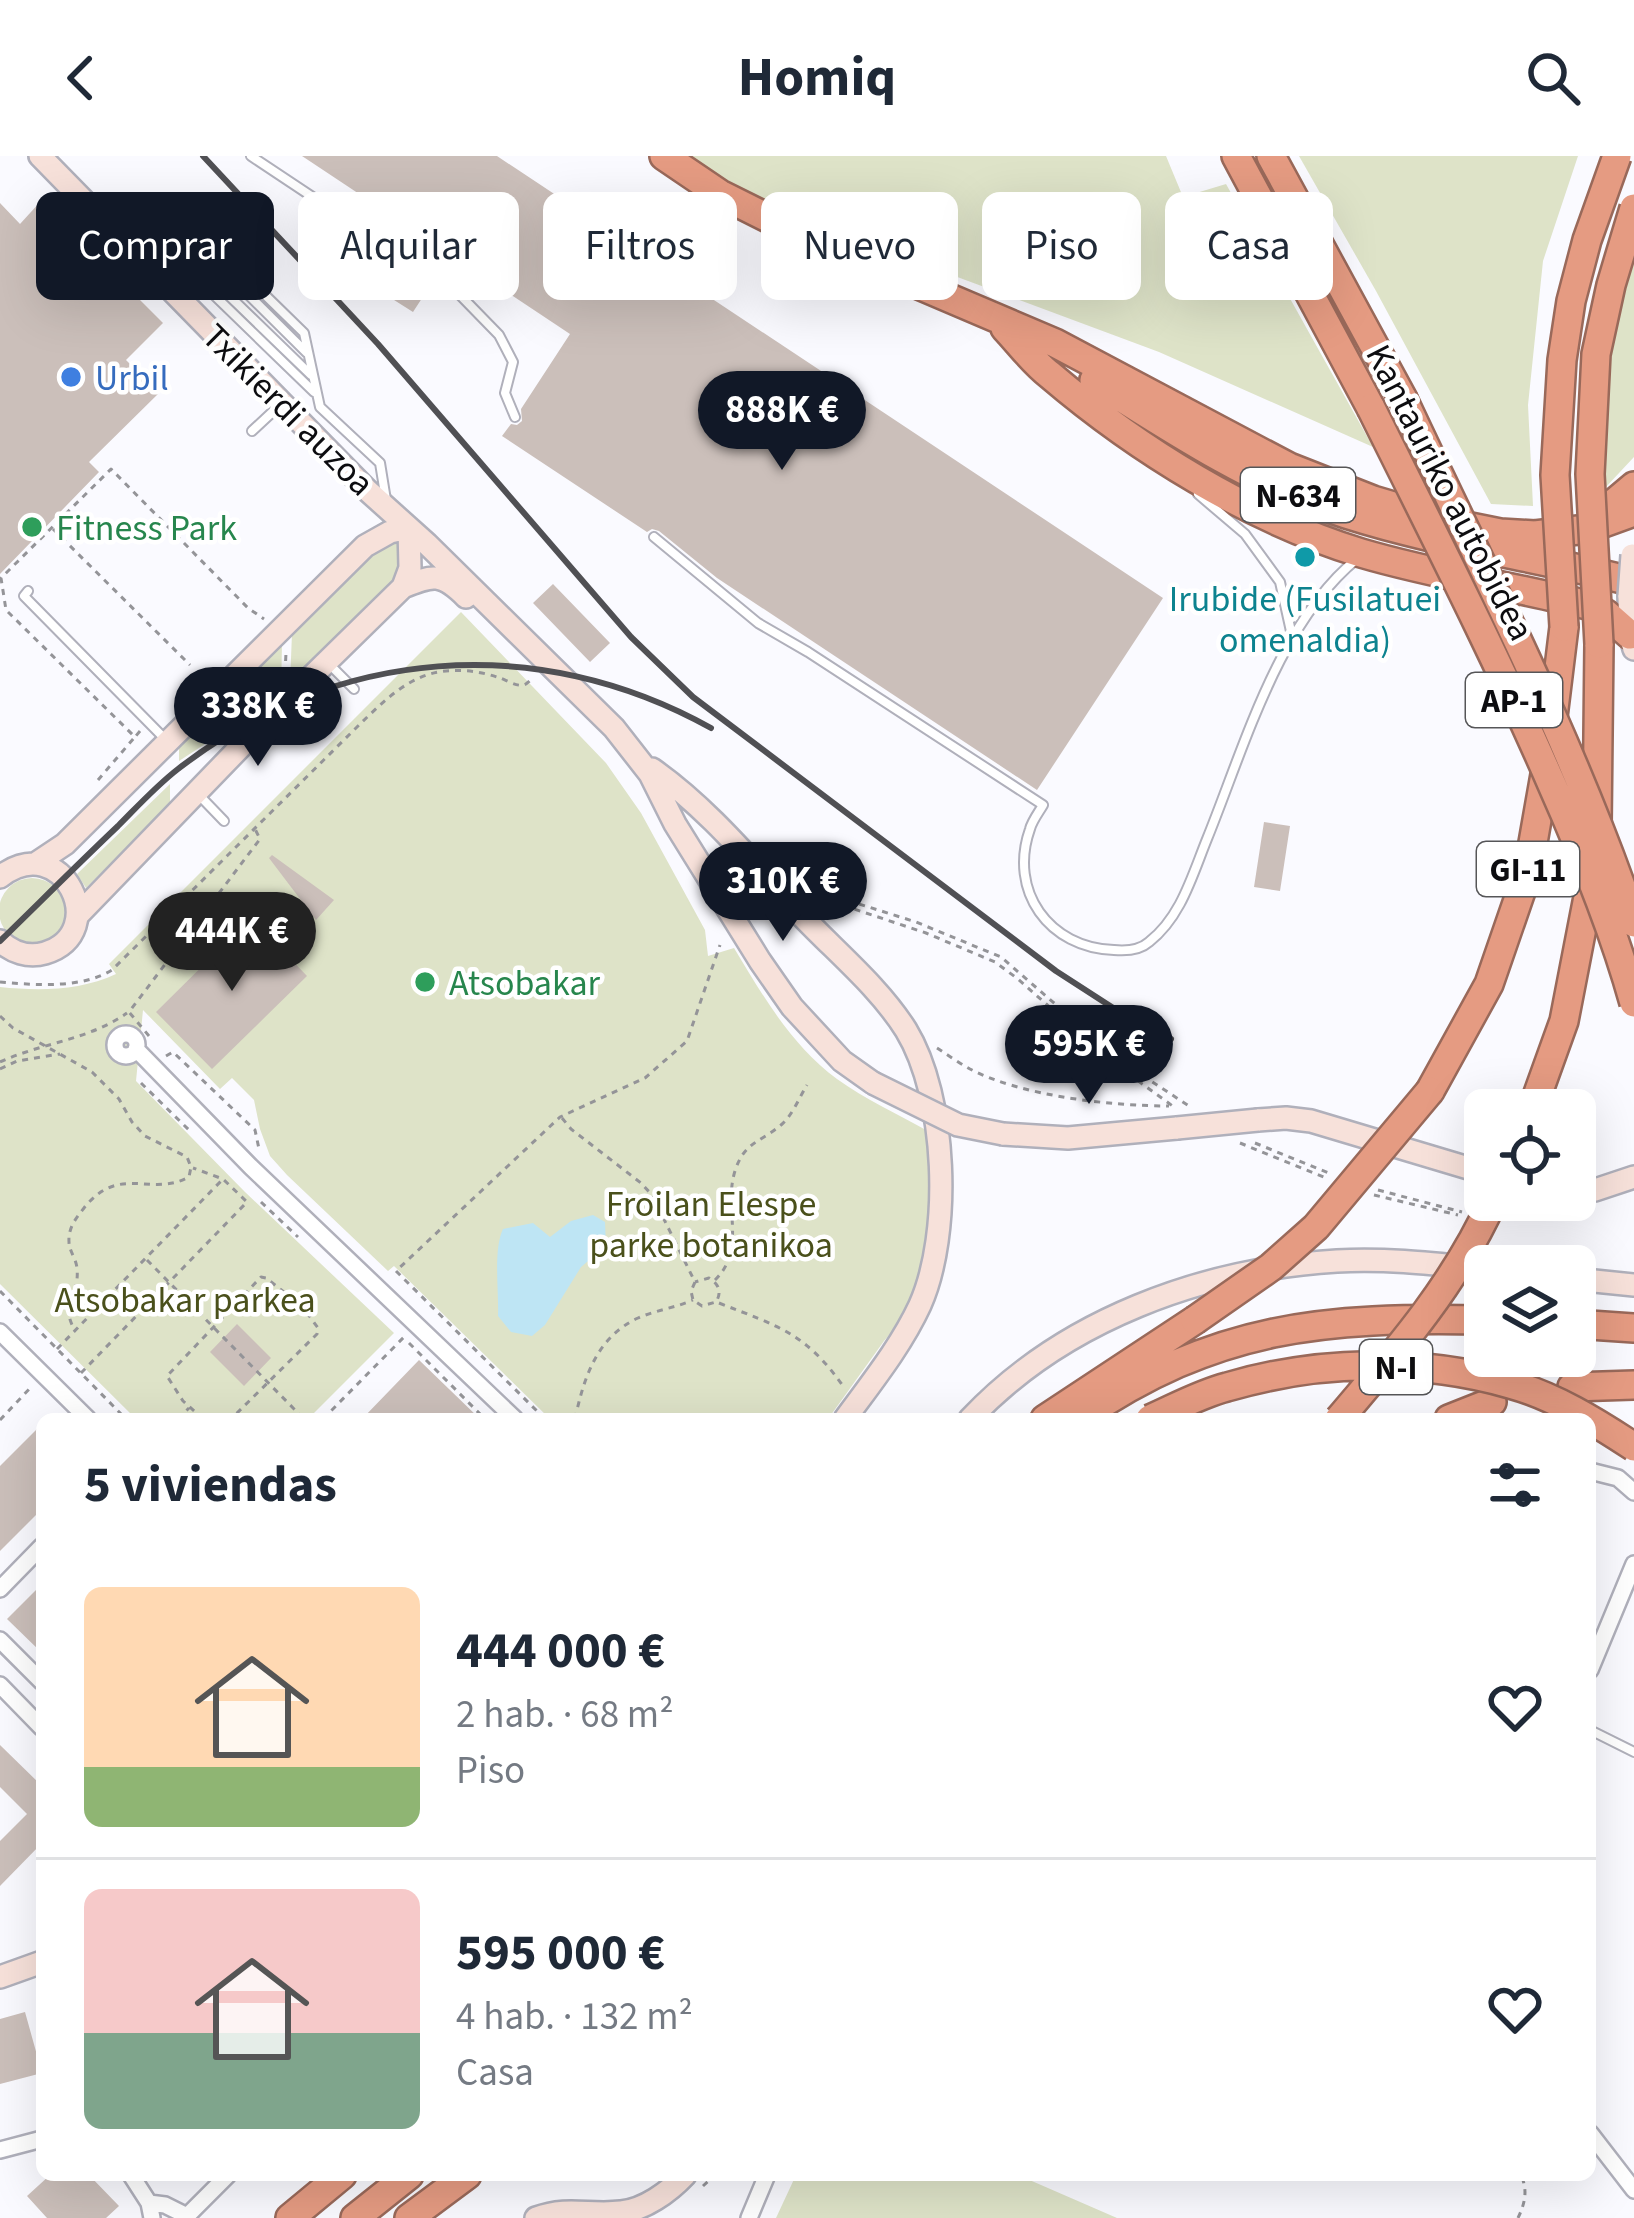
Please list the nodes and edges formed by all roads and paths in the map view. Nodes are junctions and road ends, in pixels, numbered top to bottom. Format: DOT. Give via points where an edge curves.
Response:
graph roads {
  1 [pos="40,156"];
  2 [pos="251,156"];
  3 [pos="664,156"];
  4 [pos="1236,156"];
  5 [pos="1271,156"];
  6 [pos="1617,156"];
  7 [pos="76,192"];
  8 [pos="1634,208"];
  9 [pos="182,300"];
  10 [pos="223,300"];
  11 [pos="230,300"];
  12 [pos="270,300"];
  13 [pos="998,321"];
  14 [pos="312,376"];
  15 [pos="315,393"];
  16 [pos="282,403"];
  17 [pos="515,417"];
  18 [pos="252,430"];
  19 [pos="1143,447"];
  20 [pos="1634,486"];
  21 [pos="388,508"];
  22 [pos="1410,511"];
  23 [pos="1634,512"];
  24 [pos="52,528"];
  25 [pos="409,528"];
  26 [pos="654,537"];
  27 [pos="1364,554"];
  28 [pos="1632,570"];
  29 [pos="403,587"];
  30 [pos="28,591"];
  31 [pos="280,629"];
  32 [pos="1293,638"];
  33 [pos="1632,642"];
  34 [pos="327,662"];
  35 [pos="190,665"];
  36 [pos="533,679"];
  37 [pos="354,688"];
  38 [pos="292,696"];
  39 [pos="149,722"];
  40 [pos="168,742"];
  41 [pos="642,762"];
  42 [pos="196,792"];
  43 [pos="224,821"];
  44 [pos="675,824"];
  45 [pos="255,829"];
  46 [pos="35,864"];
  47 [pos="0,878"];
  48 [pos="793,882"];
  49 [pos="800,892"];
  50 [pos="78,915"];
  51 [pos="1634,923"];
  52 [pos="0,941"];
  53 [pos="719,945"];
  54 [pos="0,982"];
  55 [pos="1634,1003"];
  56 [pos="129,1012"];
  57 [pos="0,1016"];
  58 [pos="907,1032"];
  59 [pos="153,1042"];
  60 [pos="50,1047"];
  61 [pos="136,1049"];
  62 [pos="62,1054"];
  63 [pos="165,1057"];
  64 [pos="0,1065"];
  65 [pos="807,1085"];
  66 [pos="1540,1089"];
  67 [pos="1195,1110"];
  68 [pos="560,1117"];
  69 [pos="1174,1117"];
  70 [pos="1251,1128"];
  71 [pos="1232,1139"];
  72 [pos="261,1157"];
  73 [pos="190,1167"];
  74 [pos="1464,1167"];
  75 [pos="1332,1174"];
  76 [pos="1634,1177"];
  77 [pos="1325,1178"];
  78 [pos="223,1180"];
  79 [pos="1372,1187"];
  80 [pos="1596,1189"];
  81 [pos="1365,1192"];
  82 [pos="1481,1221"];
  83 [pos="146,1259"];
  84 [pos="1464,1267"];
  85 [pos="1596,1278"];
  86 [pos="713,1281"];
  87 [pos="1634,1281"];
  88 [pos="169,1282"];
  89 [pos="695,1282"];
  90 [pos="0,1292"];
  91 [pos="693,1300"];
  92 [pos="716,1302"];
  93 [pos="1464,1319"];
  94 [pos="417,1324"];
  95 [pos="1596,1325"];
  96 [pos="214,1327"];
  97 [pos="1634,1328"];
  98 [pos="75,1331"];
  99 [pos="0,1332"];
  100 [pos="57,1349"];
  101 [pos="80,1373"];
  102 [pos="268,1382"];
  103 [pos="1634,1385"];
  104 [pos="1572,1387"];
  105 [pos="1492,1402"];
  106 [pos="189,1408"];
  107 [pos="848,1408"];
  108 [pos="82,1413"];
  109 [pos="120,1413"];
  110 [pos="184,1413"];
  111 [pos="195,1413"];
  112 [pos="237,1413"];
  113 [pos="298,1413"];
  114 [pos="329,1413"];
  115 [pos="508,1413"];
  116 [pos="539,1413"];
  117 [pos="577,1413"];
  118 [pos="976,1413"];
  119 [pos="1054,1413"];
  120 [pos="1089,1413"];
  121 [pos="1164,1413"];
  122 [pos="1344,1413"];
  123 [pos="1464,1413"];
  124 [pos="1578,1413"];
  125 [pos="1596,1422"];
  126 [pos="1634,1447"];
  127 [pos="1596,1472"];
  128 [pos="1634,1492"];
  129 [pos="36,1552"];
  130 [pos="1634,1564"];
  131 [pos="0,1589"];
  132 [pos="0,1640"];
  133 [pos="1596,1656"];
  134 [pos="36,1676"];
  135 [pos="0,1685"];
  136 [pos="36,1722"];
  137 [pos="1596,1733"];
  138 [pos="1634,1752"];
  139 [pos="36,1964"];
  140 [pos="0,1977"];
  141 [pos="36,2141"];
  142 [pos="1596,2141"];
  143 [pos="0,2150"];
  144 [pos="134,2181"];
  145 [pos="222,2181"];
  146 [pos="316,2181"];
  147 [pos="335,2181"];
  148 [pos="401,2181"];
  149 [pos="459,2181"];
  150 [pos="480,2181"];
  151 [pos="679,2181"];
  152 [pos="764,2181"];
  153 [pos="1524,2181"];
  154 [pos="1634,2190"];
  155 [pos="150,2210"];
  156 [pos="186,2217"];
  157 [pos="279,2218"];
  158 [pos="290,2218"];
  159 [pos="355,2218"];
  160 [pos="410,2218"];
  161 [pos="432,2218"];
  162 [pos="536,2218"];
  163 [pos="749,2218"];
  164 [pos="1518,2218"];
  1 -- 7 [label="street, Txikierdi auzoa"];
  2 -- 17 [label="lane" via="460,295 513,362 505,393"];
  3 -- 13 [label="highway, N-634" via="743,207"];
  4 -- 55 [label="highway, Kantauriko autobidea / AP-1, bridge" via="1371,408 1531,736"];
  5 -- 51 [label="highway, Kantauriko autobidea / AP-1, bridge" via="1403,399 1571,758"];
  6 -- 119 [label="highway, GI-11, bridge" via="1587,240 1562,360 1555,475 1564,627 1542,801 1528,872 1489,984 1430,1091 1316,1227 1271,1267"];
  8 -- 66 [label="highway, GI-11, bridge" via="1596,354 1592,887 1564,1021"];
  9 -- 16 [label="street, Txikierdi auzoa"];
  10 -- 15 [label="lane"];
  11 -- 14 [label="lane"];
  12 -- 14 [label="lane" via="304,333"];
  13 -- 19 [label="highway" via="1047,373"];
  13 -- 22 [label="highway" via="1114,372 1289,467"];
  13 -- 28 [label="highway, N-634" via="1173,430 1346,514 1423,536"];
  14 -- 15 [label="lane"];
  15 -- 21 [label="lane" via="380,464"];
  16 -- 18 [label="lane"];
  16 -- 21 [label="street, Txikierdi auzoa"];
  19 -- 27 [label="highway" via="1258,510"];
  19 -- 32 [label="lane" via="1245,534 1280,582"];
  20 -- 22 [label="highway" via="1599,511 1545,523"];
  21 -- 25 [label="street, Txikierdi auzoa"];
  22 -- 23 [label="highway" via="1535,535"];
  24 -- 31 [label="path" via="111,469 248,608"];
  24 -- 35 [label="path"];
  24 -- 39 [label="path" via="1,578 6,610 135,737"];
  25 -- 29 [label="street"];
  25 -- 31 [label="street" via="365,546"];
  25 -- 41 [label="street, Txikierdi auzoa"];
  26 -- 32 [label="lane" via="758,623 1043,805 1023,871 1033,906 1061,936 1094,950 1146,945 1179,908"];
  27 -- 32 [label="lane" via="1319,596"];
  27 -- 33 [label="highway" via="1586,604"];
  28 -- 33 [label="street"];
  29 -- 34 [label="street"];
  29 -- 44 [label="street" via="433,576 455,586 609,743"];
  30 -- 39 [label="lane" via="24,596"];
  31 -- 38 [label="path" via="287,638 284,688"];
  31 -- 40 [label="street"];
  34 -- 37 [label="lane"];
  34 -- 38 [label="street"];
  36 -- 45 [label="path" via="518,685 495,676 428,674 374,711"];
  38 -- 42 [label="street"];
  39 -- 40 [label="lane"];
  40 -- 46 [label="street"];
  41 -- 44 [label="street"];
  41 -- 58 [label="street" via="699,807"];
  42 -- 43 [label="lane"];
  42 -- 50 [label="street"];
  44 -- 69 [label="street, bridge" via="792,1007 873,1083 958,1125 1003,1134 1068,1138"];
  45 -- 54 [label="path" via="104,975"];
  45 -- 56 [label="path" via="260,839"];
  46 -- 47 [label="street"];
  46 -- 50 [label="street" via="61,874"];
  48 -- 67 [label="path" via="1001,957 1122,1062"];
  49 -- 69 [label="path" via="995,962"];
  50 -- 52 [label="street" via="51,952 20,954"];
  53 -- 68 [label="path" via="687,1041 645,1078"];
  56 -- 59 [label="path"];
  56 -- 60 [label="path"];
  57 -- 60 [label="path"];
  58 -- 69 [label="path" via="1005,1083"];
  58 -- 107 [label="street" via="929,1087 940,1232 906,1334"];
  60 -- 62 [label="path"];
  60 -- 64 [label="path"];
  61 -- 94 [label="street"];
  62 -- 64 [label="path"];
  62 -- 73 [label="path" via="105,1084 145,1136 187,1157"];
  63 -- 72 [label="path" via="173,1052 255,1130"];
  65 -- 86 [label="path" via="781,1125 737,1162 733,1243"];
  68 -- 89 [label="path" via="652,1196"];
  68 -- 116 [label="path" via="396,1271"];
  69 -- 70 [label="street, bridge"];
  70 -- 74 [label="street" via="1311,1121"];
  70 -- 75 [label="path"];
  71 -- 77 [label="path"];
  73 -- 78 [label="path"];
  73 -- 98 [label="path" via="189,1177 171,1185 131,1181 104,1189 75,1220 69,1248 77,1287 67,1316"];
  76 -- 80 [label="street"];
  78 -- 83 [label="path"];
  78 -- 88 [label="path" via="247,1202"];
  79 -- 81 [label="path" via="1462,1214"];
  82 -- 122 [label="highway, bridge" via="1414,1331"];
  83 -- 88 [label="path"];
  83 -- 98 [label="path"];
  84 -- 118 [label="street" via="1340,1261 1205,1282 1088,1330 1028,1365"];
  85 -- 87 [label="street"];
  86 -- 89 [label="path"];
  86 -- 92 [label="path"];
  88 -- 96 [label="path"];
  88 -- 101 [label="path"];
  89 -- 91 [label="path"];
  90 -- 100 [label="path"];
  91 -- 92 [label="path"];
  91 -- 117 [label="path" via="642,1316 606,1342"];
  92 -- 107 [label="path" via="793,1335 827,1364"];
  93 -- 120 [label="highway, N-I" via="1270,1332 1147,1377"];
  94 -- 114 [label="path"];
  94 -- 115 [label="street"];
  95 -- 97 [label="highway"];
  96 -- 102 [label="path"];
  96 -- 102 [label="path" via="261,1277 302,1306 317,1334"];
  96 -- 106 [label="path" via="167,1376"];
  98 -- 100 [label="path"];
  99 -- 108 [label="street"];
  100 -- 101 [label="path"];
  101 -- 109 [label="path"];
  102 -- 112 [label="path"];
  102 -- 113 [label="path"];
  103 -- 104 [label="highway"];
  105 -- 123 [label="highway"];
  106 -- 110 [label="path"];
  106 -- 111 [label="path"];
  121 -- 124 [label="highway, N-I, bridge" via="1294,1370 1363,1365 1514,1384"];
  125 -- 126 [label="highway, N-I, bridge"];
  127 -- 128 [label="street"];
  129 -- 131 [label="street"];
  130 -- 133 [label="street"];
  132 -- 134 [label="street"];
  135 -- 136 [label="street"];
  137 -- 138 [label="lane"];
  139 -- 140 [label="street"];
  141 -- 143 [label="street"];
  142 -- 154 [label="street"];
  144 -- 155 [label="street"];
  145 -- 156 [label="street"];
  146 -- 157 [label="highway"];
  147 -- 158 [label="highway"];
  148 -- 159 [label="highway"];
  149 -- 160 [label="highway"];
  150 -- 161 [label="highway"];
  151 -- 162 [label="street" via="624,2212 558,2210"];
  152 -- 163 [label="street"];
  153 -- 164 [label="path"];
  155 -- 156 [label="street" via="165,2205"];
}
